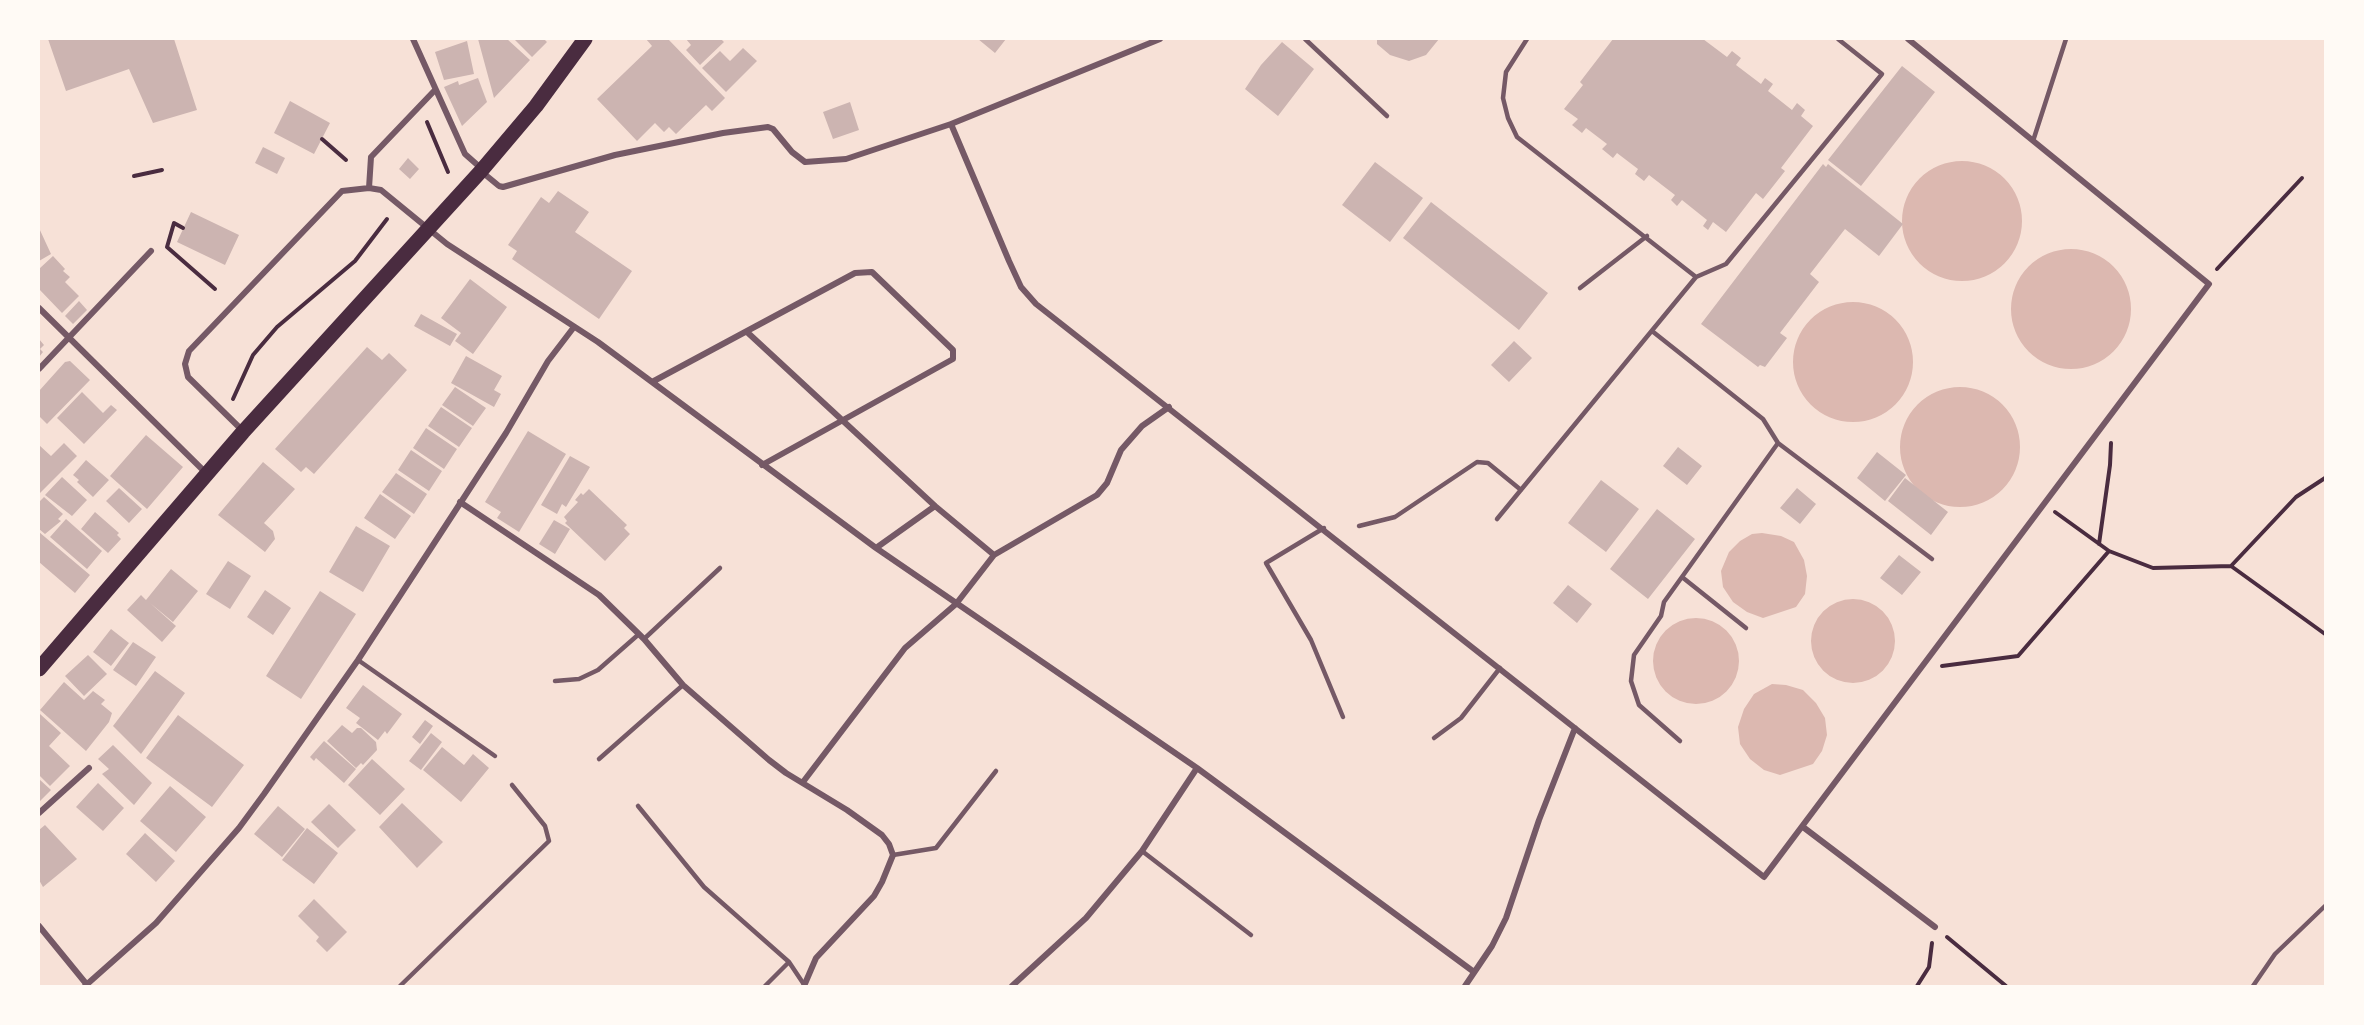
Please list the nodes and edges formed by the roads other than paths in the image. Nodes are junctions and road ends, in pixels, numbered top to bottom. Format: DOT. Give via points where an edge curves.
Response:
graph roads {
  1 [pos="413,39"];
  2 [pos="585,39"];
  3 [pos="1160,39"];
  4 [pos="1305,39"];
  5 [pos="1516,39"];
  6 [pos="1527,39"];
  7 [pos="1838,39"];
  8 [pos="1908,39"];
  9 [pos="2066,39"];
  10 [pos="1916,42"];
  11 [pos="1523,45"];
  12 [pos="435,90"];
  13 [pos="1387,116"];
  14 [pos="951,124"];
  15 [pos="2033,141"];
  16 [pos="482,170"];
  17 [pos="369,188"];
  18 [pos="428,230"];
  19 [pos="1647,236"];
  20 [pos="151,251"];
  21 [pos="1696,277"];
  22 [pos="1580,288"];
  23 [pos="39,308"];
  24 [pos="574,327"];
  25 [pos="1652,331"];
  26 [pos="747,332"];
  27 [pos="68,336"];
  28 [pos="39,369"];
  29 [pos="652,382"];
  30 [pos="1169,407"];
  31 [pos="841,420"];
  32 [pos="243,432"];
  33 [pos="1778,443"];
  34 [pos="762,465"];
  35 [pos="207,474"];
  36 [pos="1521,490"];
  37 [pos="460,502"];
  38 [pos="935,506"];
  39 [pos="1497,519"];
  40 [pos="1359,526"];
  41 [pos="1324,528"];
  42 [pos="876,548"];
  43 [pos="994,555"];
  44 [pos="1932,559"];
  45 [pos="720,568"];
  46 [pos="1682,578"];
  47 [pos="956,604"];
  48 [pos="1746,628"];
  49 [pos="642,637"];
  50 [pos="358,660"];
  51 [pos="1500,668"];
  52 [pos="39,669"];
  53 [pos="555,681"];
  54 [pos="683,685"];
  55 [pos="1343,717"];
  56 [pos="1575,728"];
  57 [pos="1434,738"];
  58 [pos="1680,741"];
  59 [pos="495,756"];
  60 [pos="599,759"];
  61 [pos="88,768"];
  62 [pos="1197,768"];
  63 [pos="996,771"];
  64 [pos="803,782"];
  65 [pos="512,785"];
  66 [pos="638,806"];
  67 [pos="39,813"];
  68 [pos="1803,827"];
  69 [pos="1142,851"];
  70 [pos="893,855"];
  71 [pos="2325,906"];
  72 [pos="39,926"];
  73 [pos="1935,927"];
  74 [pos="1251,935"];
  75 [pos="789,962"];
  76 [pos="1474,972"];
  77 [pos="804,984"];
  78 [pos="87,986"];
  79 [pos="400,986"];
  80 [pos="765,986"];
  81 [pos="1012,986"];
  82 [pos="1466,986"];
  83 [pos="2253,986"];
  1 -- 12 [label="street"];
  2 -- 16 [label="main road"];
  3 -- 14 [label="street"];
  4 -- 13 [label="lane"];
  5 -- 11 [label="lane"];
  6 -- 11 [label="lane"];
  7 -- 21 [label="lane" via="1882,74 1726,264"];
  8 -- 10 [label="street"];
  9 -- 15 [label="lane"];
  10 -- 15 [label="street"];
  11 -- 19 [label="lane" via="1506,72 1503,99 1517,137"];
  12 -- 16 [label="street" via="465,154"];
  12 -- 17 [label="street" via="371,157"];
  14 -- 16 [label="street" via="846,159 815,164 792,153 768,128 615,155 503,187"];
  14 -- 30 [label="street" via="1021,287 1036,304"];
  15 -- 68 [label="street" via="2209,284"];
  16 -- 18 [label="main road"];
  17 -- 18 [label="street" via="381,190"];
  17 -- 32 [label="street" via="342,191 189,351 185,364 188,377"];
  18 -- 24 [label="street"];
  18 -- 32 [label="main road"];
  19 -- 21 [label="lane"];
  19 -- 22 [label="lane"];
  20 -- 27 [label="street"];
  21 -- 25 [label="lane"];
  23 -- 27 [label="street"];
  24 -- 29 [label="street"];
  24 -- 37 [label="street"];
  25 -- 33 [label="lane" via="1763,420"];
  25 -- 36 [label="lane"];
  26 -- 29 [label="street"];
  26 -- 31 [label="street"];
  26 -- 31 [label="street" via="855,273 872,272 953,350 953,359"];
  27 -- 28 [label="street"];
  27 -- 35 [label="street"];
  29 -- 34 [label="street"];
  30 -- 41 [label="street"];
  30 -- 43 [label="street" via="1142,426 1121,450 1098,495"];
  31 -- 34 [label="street"];
  31 -- 38 [label="street"];
  32 -- 35 [label="main road"];
  33 -- 44 [label="lane"];
  33 -- 46 [label="lane"];
  34 -- 42 [label="street"];
  35 -- 52 [label="main road"];
  36 -- 39 [label="lane"];
  36 -- 40 [label="lane" via="1488,464 1477,462 1395,517"];
  37 -- 49 [label="street" via="599,595"];
  37 -- 50 [label="street"];
  38 -- 42 [label="street"];
  38 -- 43 [label="street"];
  41 -- 51 [label="street"];
  41 -- 55 [label="lane" via="1266,563 1311,640"];
  42 -- 47 [label="street"];
  43 -- 47 [label="street"];
  45 -- 49 [label="lane"];
  46 -- 48 [label="lane"];
  46 -- 58 [label="lane" via="1634,655 1631,681 1639,705"];
  47 -- 62 [label="street"];
  47 -- 64 [label="street" via="905,648"];
  49 -- 53 [label="lane" via="598,670 579,679"];
  49 -- 54 [label="street"];
  50 -- 59 [label="lane"];
  50 -- 78 [label="street" via="239,828 156,922"];
  51 -- 56 [label="street"];
  51 -- 57 [label="lane" via="1461,718"];
  54 -- 60 [label="lane"];
  54 -- 64 [label="street" via="786,773"];
  56 -- 68 [label="street" via="1764,877"];
  56 -- 76 [label="street" via="1506,918"];
  61 -- 67 [label="street"];
  62 -- 69 [label="street"];
  62 -- 76 [label="street"];
  63 -- 70 [label="lane" via="936,848"];
  64 -- 70 [label="street" via="882,835"];
  65 -- 79 [label="lane" via="545,826 549,841"];
  66 -- 75 [label="lane" via="704,888"];
  68 -- 73 [label="street"];
  69 -- 74 [label="lane"];
  69 -- 81 [label="street" via="1086,918"];
  70 -- 77 [label="street" via="874,896 816,958"];
  71 -- 83 [label="lane" via="2275,954"];
  72 -- 78 [label="street"];
  75 -- 77 [label="lane"];
  75 -- 80 [label="lane"];
  76 -- 82 [label="street"];
}
